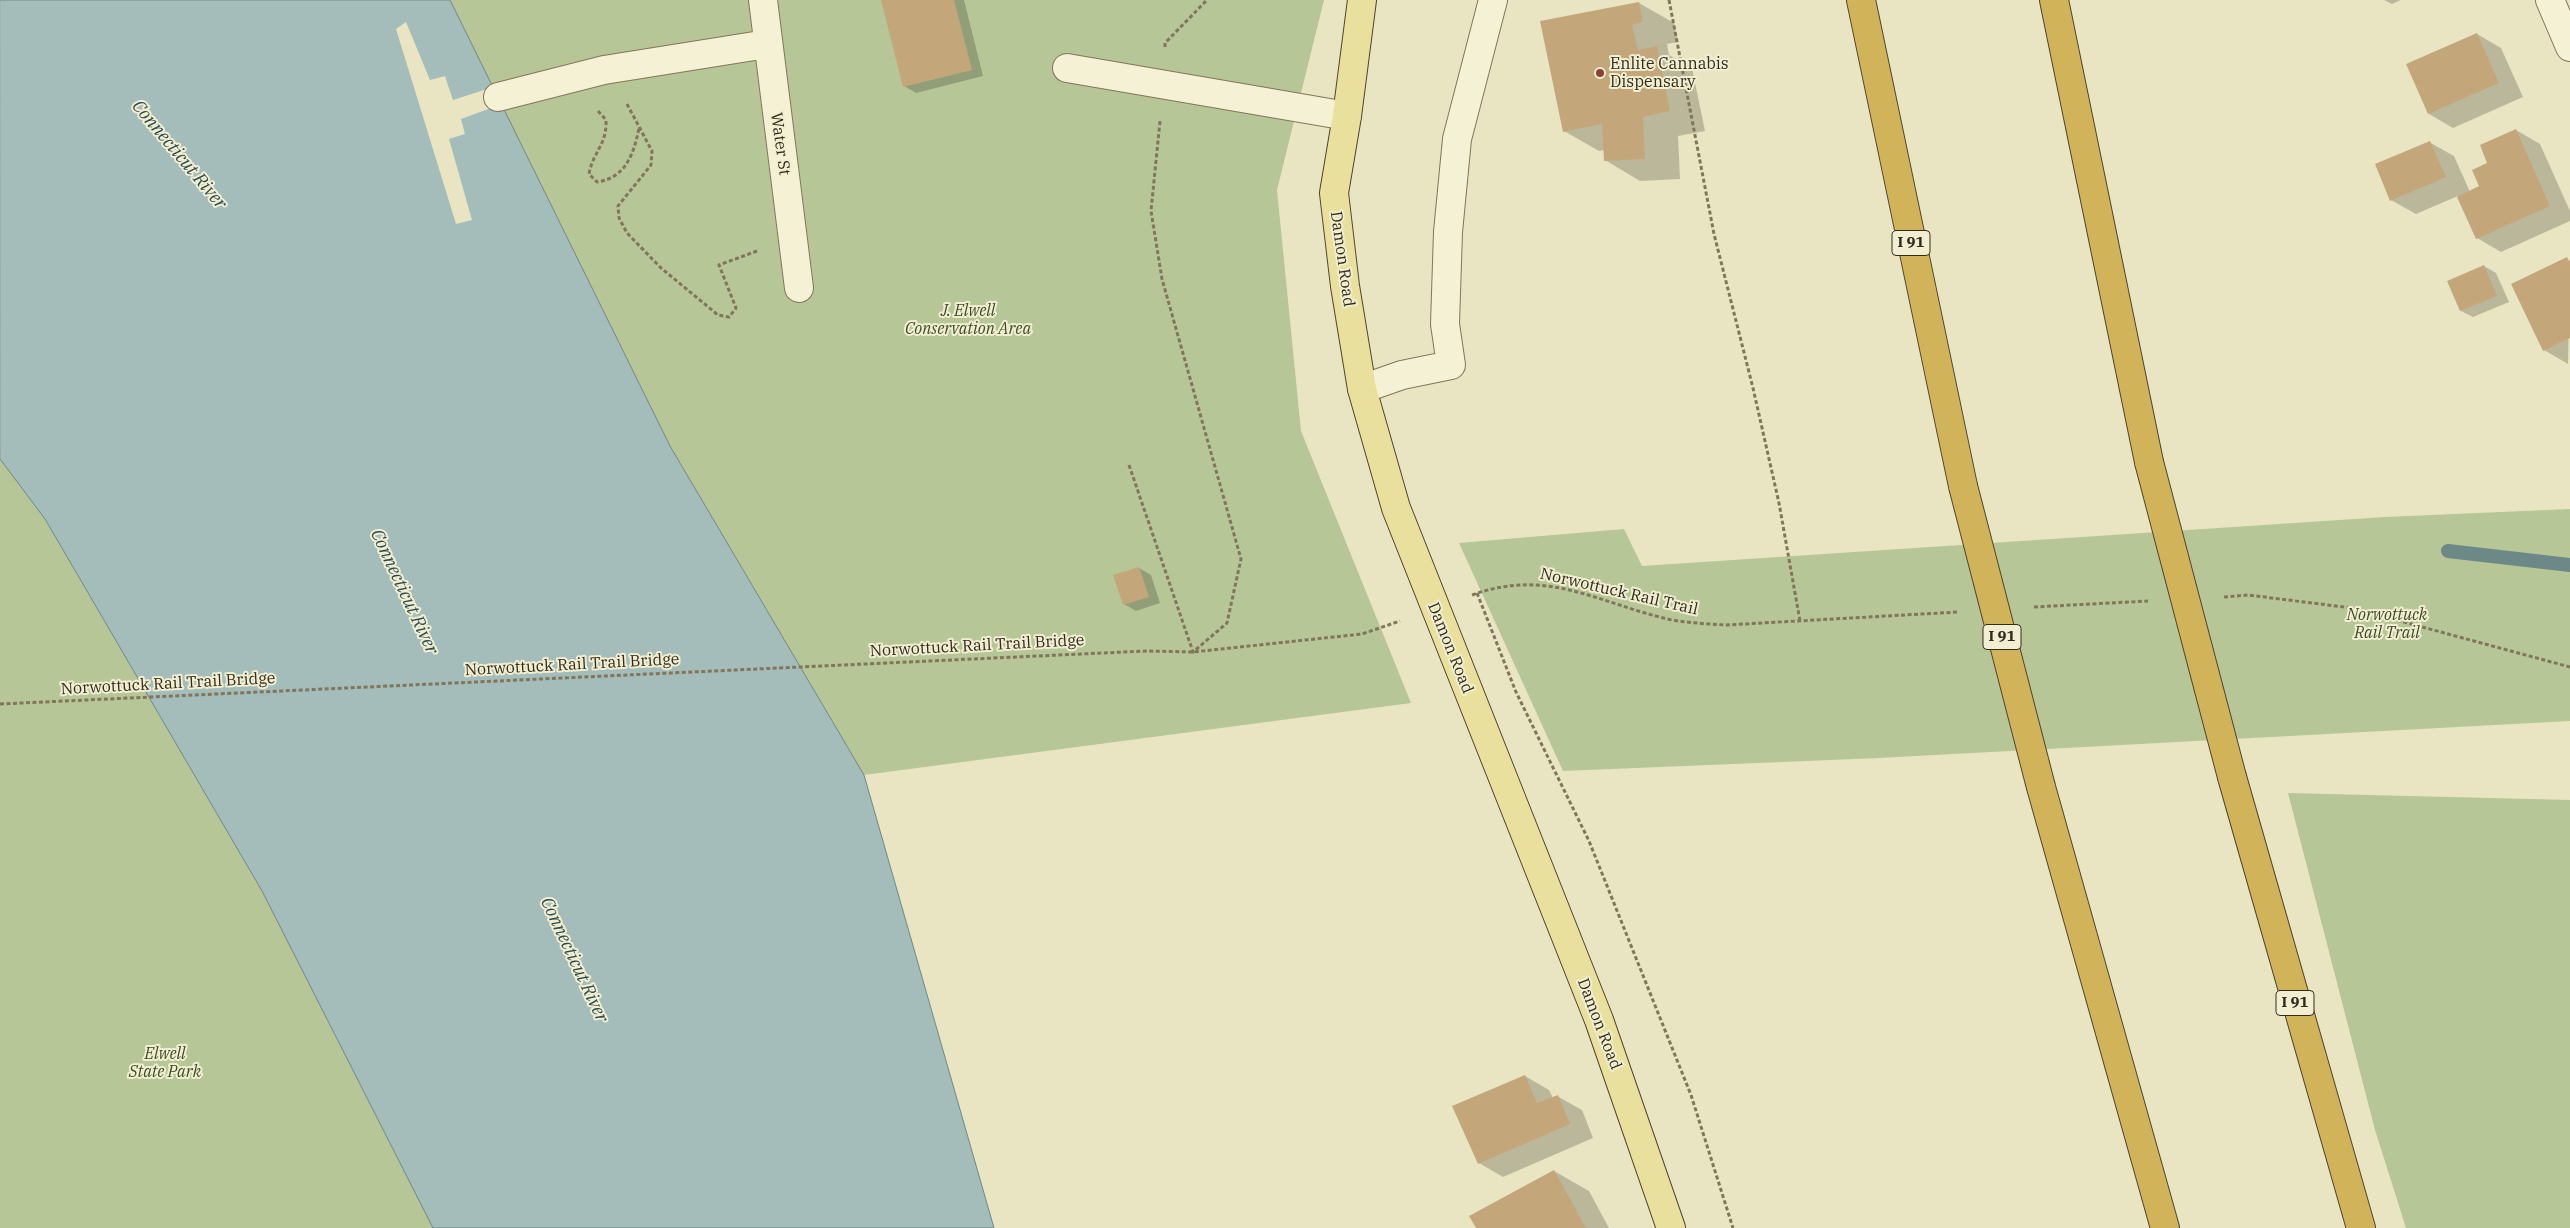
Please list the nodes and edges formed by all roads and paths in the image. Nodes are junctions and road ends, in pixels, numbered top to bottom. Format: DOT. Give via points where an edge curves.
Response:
graph roads {
  1 [pos="763,0"];
  2 [pos="1207,0"];
  3 [pos="1362,0"];
  4 [pos="1374,0"];
  5 [pos="1493,0"];
  6 [pos="1669,0"];
  7 [pos="1861,0"];
  8 [pos="2054,0"];
  9 [pos="2550,0"];
  10 [pos="767,44"];
  11 [pos="1357,45"];
  12 [pos="2570,47"];
  13 [pos="610,68"];
  14 [pos="1067,68"];
  15 [pos="1163,85"];
  16 [pos="498,97"];
  17 [pos="593,110"];
  18 [pos="1347,116"];
  19 [pos="639,127"];
  20 [pos="792,237"];
  21 [pos="799,288"];
  22 [pos="1362,389"];
  23 [pos="1129,466"];
  24 [pos="2248,595"];
  25 [pos="1800,621"];
  26 [pos="1726,625"];
  27 [pos="1362,634"];
  28 [pos="1194,652"];
  29 [pos="2570,667"];
  30 [pos="0,704"];
  31 [pos="1671,1228"];
  32 [pos="1733,1228"];
  33 [pos="2165,1228"];
  34 [pos="2361,1228"];
  1 -- 10 [label="street, Water St"];
  2 -- 15 [label="path" via="1165,43"];
  3 -- 11 [label="main road, Damon Road"];
  4 -- 11 [label="main road, Damon Road"];
  5 -- 22 [label="street" via="1457,139 1448,232 1445,324 1450,365 1402,375"];
  6 -- 25 [label="path" via="1714,234 1756,398"];
  7 -- 33 [label="highway, I 91, bridge" via="1963,486 2041,787"];
  8 -- 34 [label="highway, I 91, bridge" via="2149,462 2232,777"];
  9 -- 12 [label="street"];
  10 -- 13 [label="street"];
  10 -- 20 [label="street, Water St"];
  11 -- 18 [label="main road, Damon Road"];
  13 -- 16 [label="street"];
  13 -- 19 [label="path"];
  14 -- 15 [label="street"];
  15 -- 18 [label="street"];
  15 -- 28 [label="path" via="1151,211 1162,279 1242,559 1227,623"];
  17 -- 19 [label="path" via="600,112 606,120 607,134 591,160 589,174 597,182 610,180 623,170 634,151"];
  18 -- 22 [label="main road, Damon Road" via="1334,193"];
  19 -- 20 [label="path" via="652,151 651,164 618,206 619,218 627,233 661,268 718,315 729,317 736,308 719,266"];
  20 -- 21 [label="street, Water St"];
  22 -- 31 [label="main road, Damon Road" via="1396,508 1599,1020"];
  23 -- 28 [label="path"];
  24 -- 29 [label="path" via="2352,608"];
  26 -- 32 [label="path, Norwottuck Rail Trail" via="1670,619 1544,584 1518,583 1477,593 1516,692 1589,841 1691,1095"];
  27 -- 28 [label="path"];
  28 -- 30 [label="path, Norwottuck Rail Trail Bridge" via="1146,651"];
}
